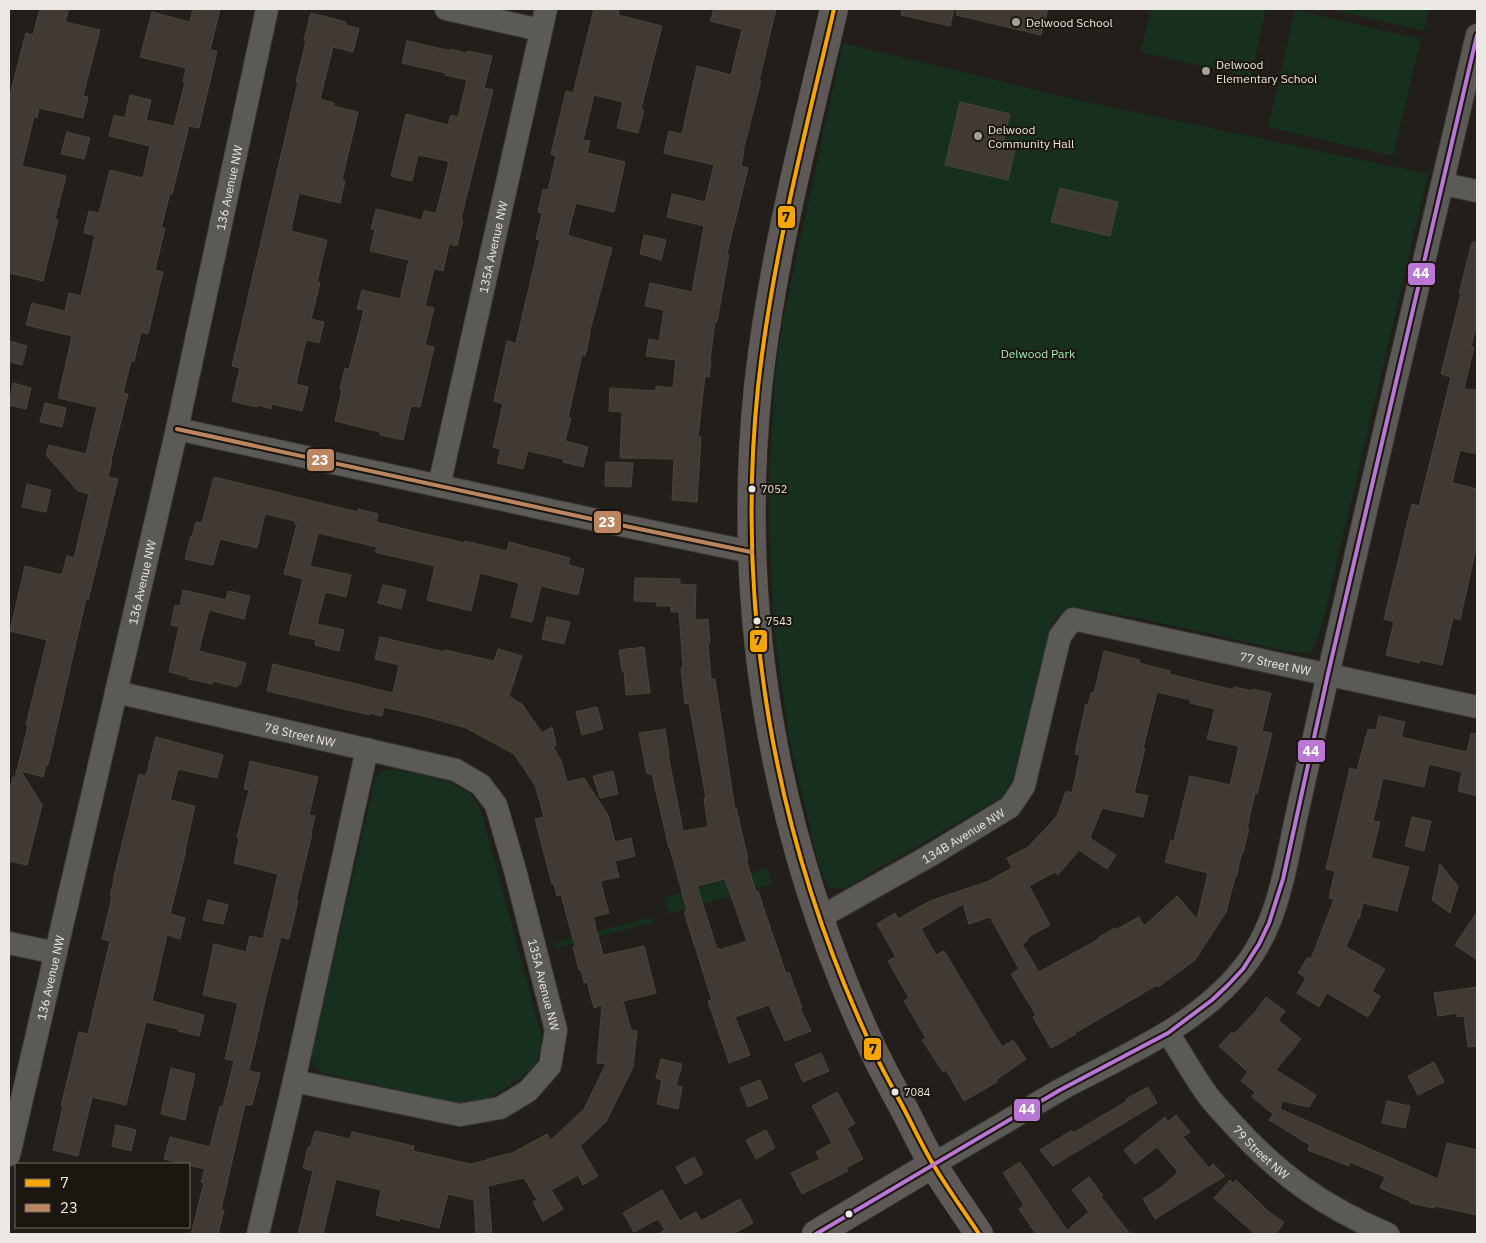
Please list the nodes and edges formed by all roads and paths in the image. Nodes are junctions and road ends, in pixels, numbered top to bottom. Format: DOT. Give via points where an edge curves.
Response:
graph roads {
  1 [pos="267,9"];
  2 [pos="446,9"];
  3 [pos="834,9"];
  4 [pos="543,19"];
  5 [pos="1477,35"];
  6 [pos="1443,184"];
  7 [pos="1477,191"];
  8 [pos="177,429"];
  9 [pos="439,486"];
  10 [pos="751,552"];
  11 [pos="1073,619"];
  12 [pos="1328,674"];
  13 [pos="116,692"];
  14 [pos="1477,707"];
  15 [pos="367,749"];
  16 [pos="481,785"];
  17 [pos="819,918"];
  18 [pos="9,943"];
  19 [pos="56,953"];
  20 [pos="1168,1033"];
  21 [pos="294,1081"];
  22 [pos="9,1155"];
  23 [pos="933,1164"];
  24 [pos="258,1234"];
  25 [pos="816,1234"];
  26 [pos="979,1234"];
  27 [pos="1388,1234"];
  1 -- 8 [label="street, 136 Avenue NW"];
  2 -- 4 [label="street"];
  3 -- 10 [label="street" via="766,324 753,451"];
  4 -- 9 [label="street, 135A Avenue NW"];
  5 -- 6 [label="street"];
  6 -- 7 [label="street"];
  6 -- 12 [label="street"];
  8 -- 9 [label="street"];
  8 -- 13 [label="street, 136 Avenue NW"];
  9 -- 10 [label="street"];
  10 -- 17 [label="street" via="758,643 771,733 792,825"];
  11 -- 12 [label="street, 77 Street NW"];
  11 -- 17 [label="street, 134B Avenue NW" via="1060,636 1024,786 1010,807"];
  12 -- 14 [label="street, 77 Street NW"];
  12 -- 20 [label="street" via="1282,879 1269,923 1252,957 1228,985"];
  13 -- 15 [label="street, 78 Street NW"];
  13 -- 19 [label="street, 136 Avenue NW"];
  15 -- 16 [label="street, 78 Street NW" via="456,770"];
  15 -- 21 [label="street"];
  16 -- 21 [label="street, 135A Avenue NW" via="496,805 516,870 556,1030 550,1066 528,1091 500,1108 460,1115"];
  17 -- 23 [label="street" via="869,1041"];
  18 -- 19 [label="street"];
  19 -- 22 [label="street, 136 Avenue NW"];
  20 -- 23 [label="street" via="1060,1090"];
  20 -- 27 [label="street, 79 Street NW" via="1209,1098 1254,1148 1306,1190 1364,1224"];
  21 -- 24 [label="street"];
  23 -- 25 [label="street"];
  23 -- 26 [label="street"];
}
